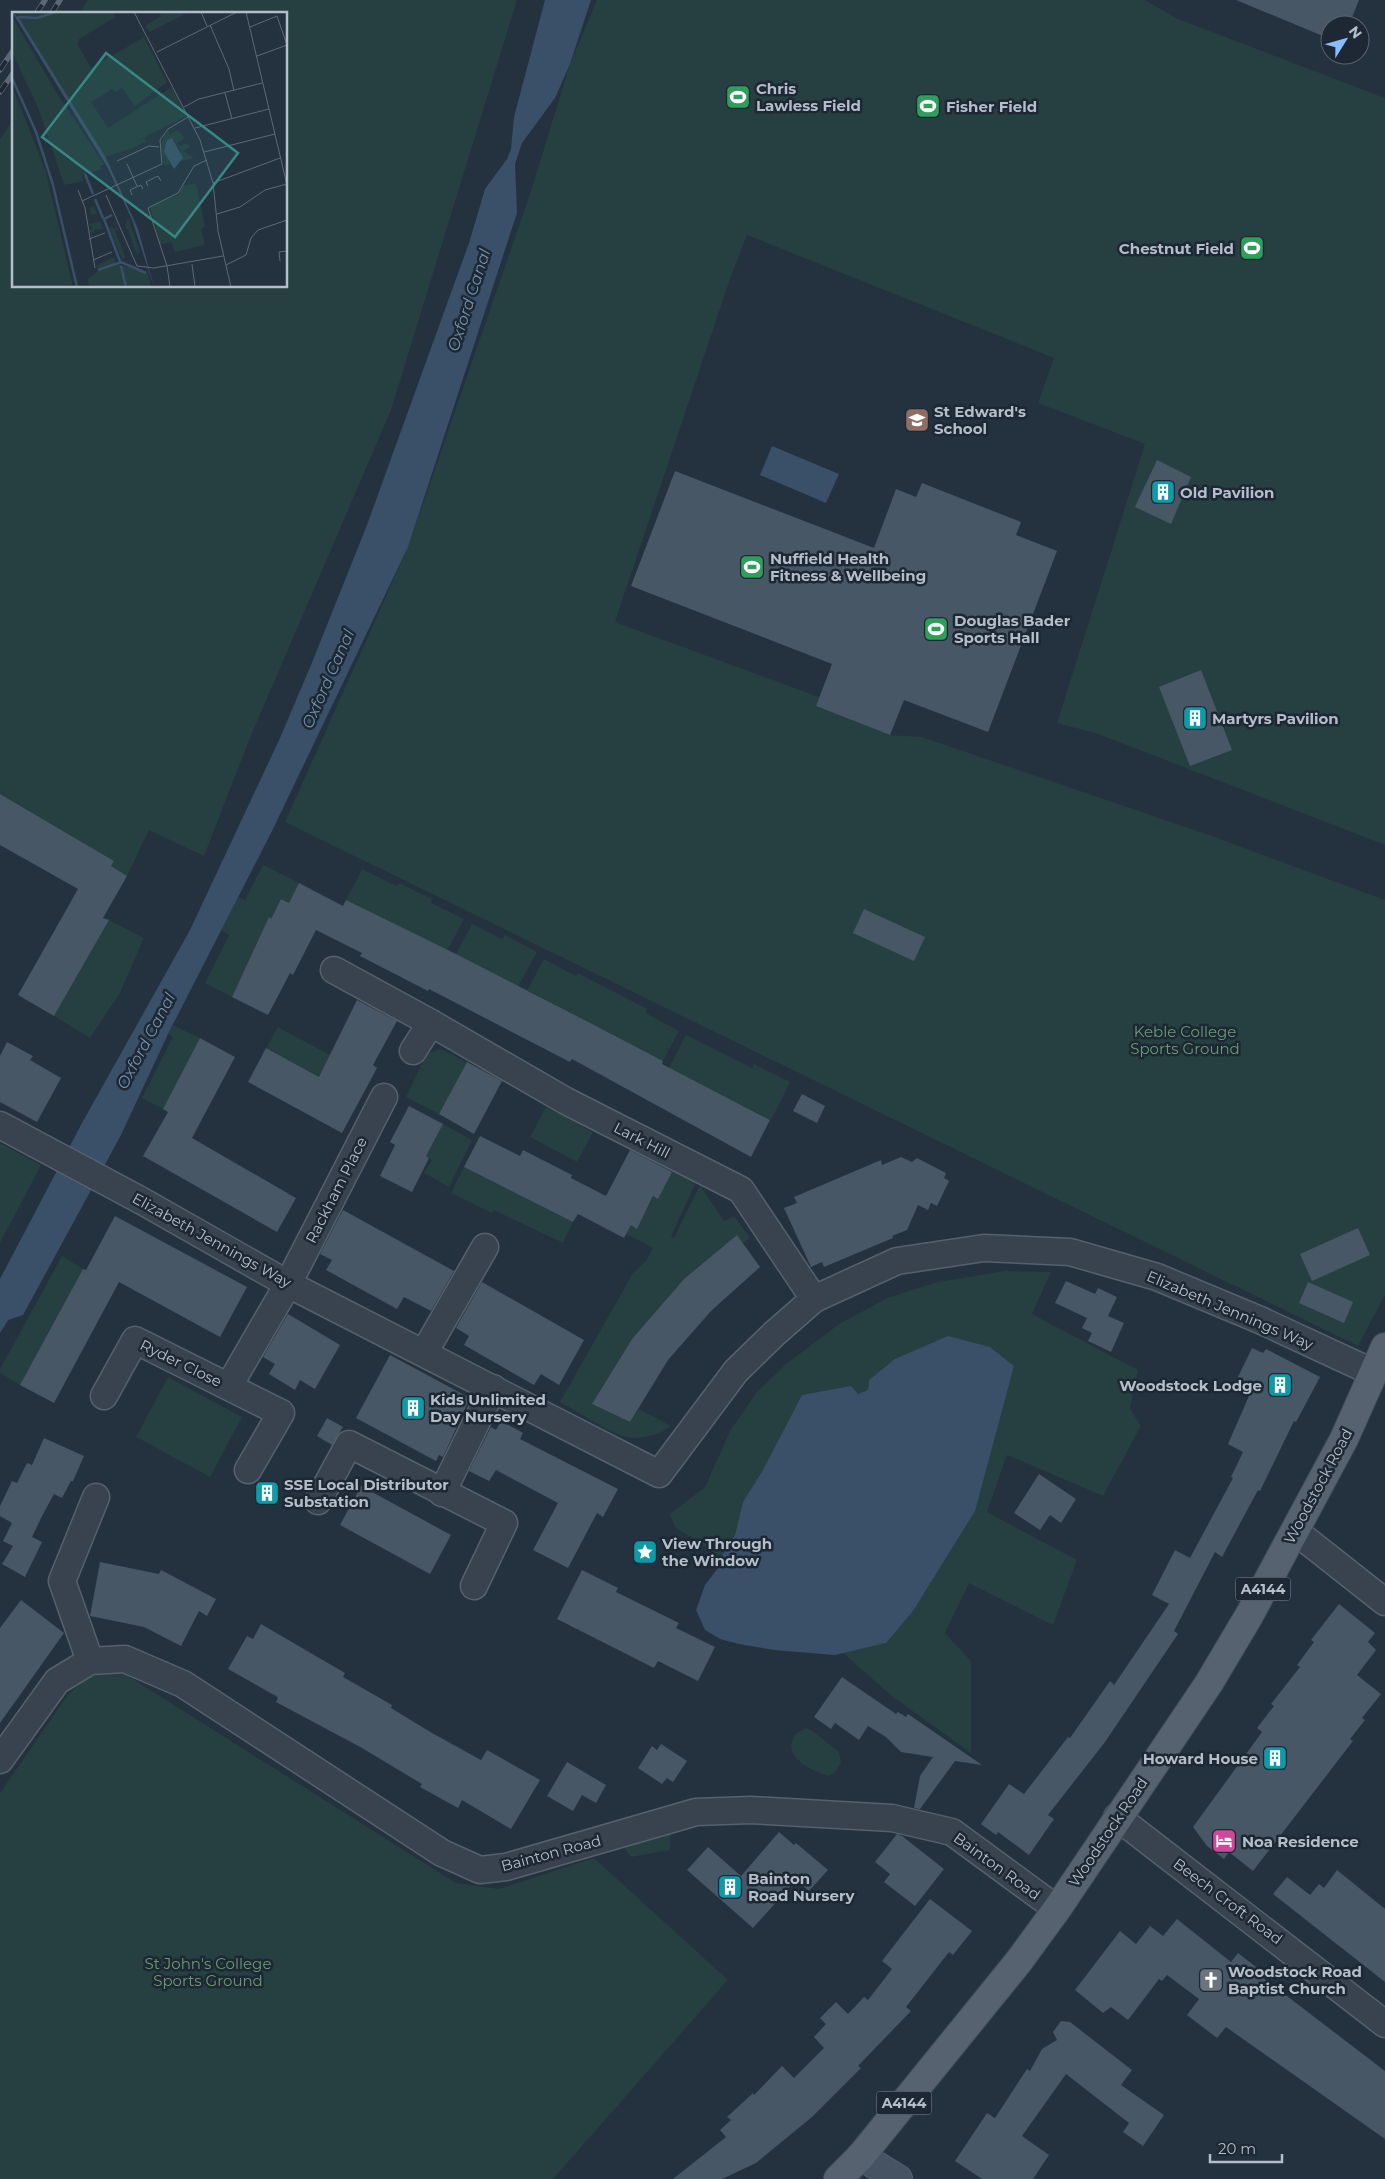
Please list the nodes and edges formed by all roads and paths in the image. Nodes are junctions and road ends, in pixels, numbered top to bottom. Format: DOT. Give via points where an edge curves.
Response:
graph roads {
  1 [pos="334,970"];
  2 [pos="431,1023"];
  3 [pos="413,1051"];
  4 [pos="384,1097"];
  5 [pos="7,1129"];
  6 [pos="485,1247"];
  7 [pos="288,1284"];
  8 [pos="814,1299"];
  9 [pos="1385,1346"];
  10 [pos="424,1353"];
  11 [pos="1372,1372"];
  12 [pos="230,1386"];
  13 [pos="493,1388"];
  14 [pos="104,1396"];
  15 [pos="248,1470"];
  16 [pos="442,1493"];
  17 [pos="96,1497"];
  18 [pos="318,1501"];
  19 [pos="1295,1531"];
  20 [pos="474,1586"];
  21 [pos="1385,1602"];
  22 [pos="90,1661"];
  23 [pos="0,1760"];
  24 [pos="1117,1817"];
  25 [pos="1057,1909"];
  26 [pos="1385,2024"];
  27 [pos="861,2156"];
  28 [pos="838,2179"];
  29 [pos="898,2179"];
  1 -- 2 [label="street, Lark Hill"];
  2 -- 3 [label="street"];
  2 -- 8 [label="street, Lark Hill" via="566,1101 741,1190"];
  4 -- 7 [label="street, Rackham Place"];
  5 -- 7 [label="street, Elizabeth Jennings Way"];
  6 -- 10 [label="street"];
  7 -- 10 [label="street, Elizabeth Jennings Way"];
  7 -- 12 [label="street, Ryder Close"];
  8 -- 11 [label="street, Elizabeth Jennings Way" via="897,1261 984,1248 1070,1252 1157,1277"];
  8 -- 13 [label="street, Elizabeth Jennings Way" via="736,1372 660,1474"];
  9 -- 11 [label="main road, Woodstock Road / A4144"];
  10 -- 13 [label="street, Elizabeth Jennings Way"];
  11 -- 19 [label="main road, Woodstock Road / A4144" via="1344,1439"];
  12 -- 14 [label="street, Ryder Close" via="135,1340"];
  12 -- 15 [label="street, Ryder Close" via="282,1413"];
  13 -- 16 [label="street"];
  16 -- 18 [label="street" via="348,1444"];
  16 -- 20 [label="street" via="504,1523"];
  17 -- 22 [label="street" via="62,1581"];
  19 -- 21 [label="street"];
  19 -- 24 [label="main road, Woodstock Road / A4144" via="1209,1683"];
  22 -- 23 [label="street, Bainton Road" via="57,1681"];
  22 -- 25 [label="street, Bainton Road" via="125,1659 183,1684 442,1853 480,1870 506,1867 696,1812 751,1810 892,1818 952,1832"];
  24 -- 25 [label="main road, Woodstock Road / A4144"];
  24 -- 26 [label="street, Beech Croft Road"];
  25 -- 27 [label="main road, Woodstock Road / A4144" via="999,1988"];
  27 -- 28 [label="main road, Woodstock Road / A4144"];
  27 -- 29 [label="main road"];
}
